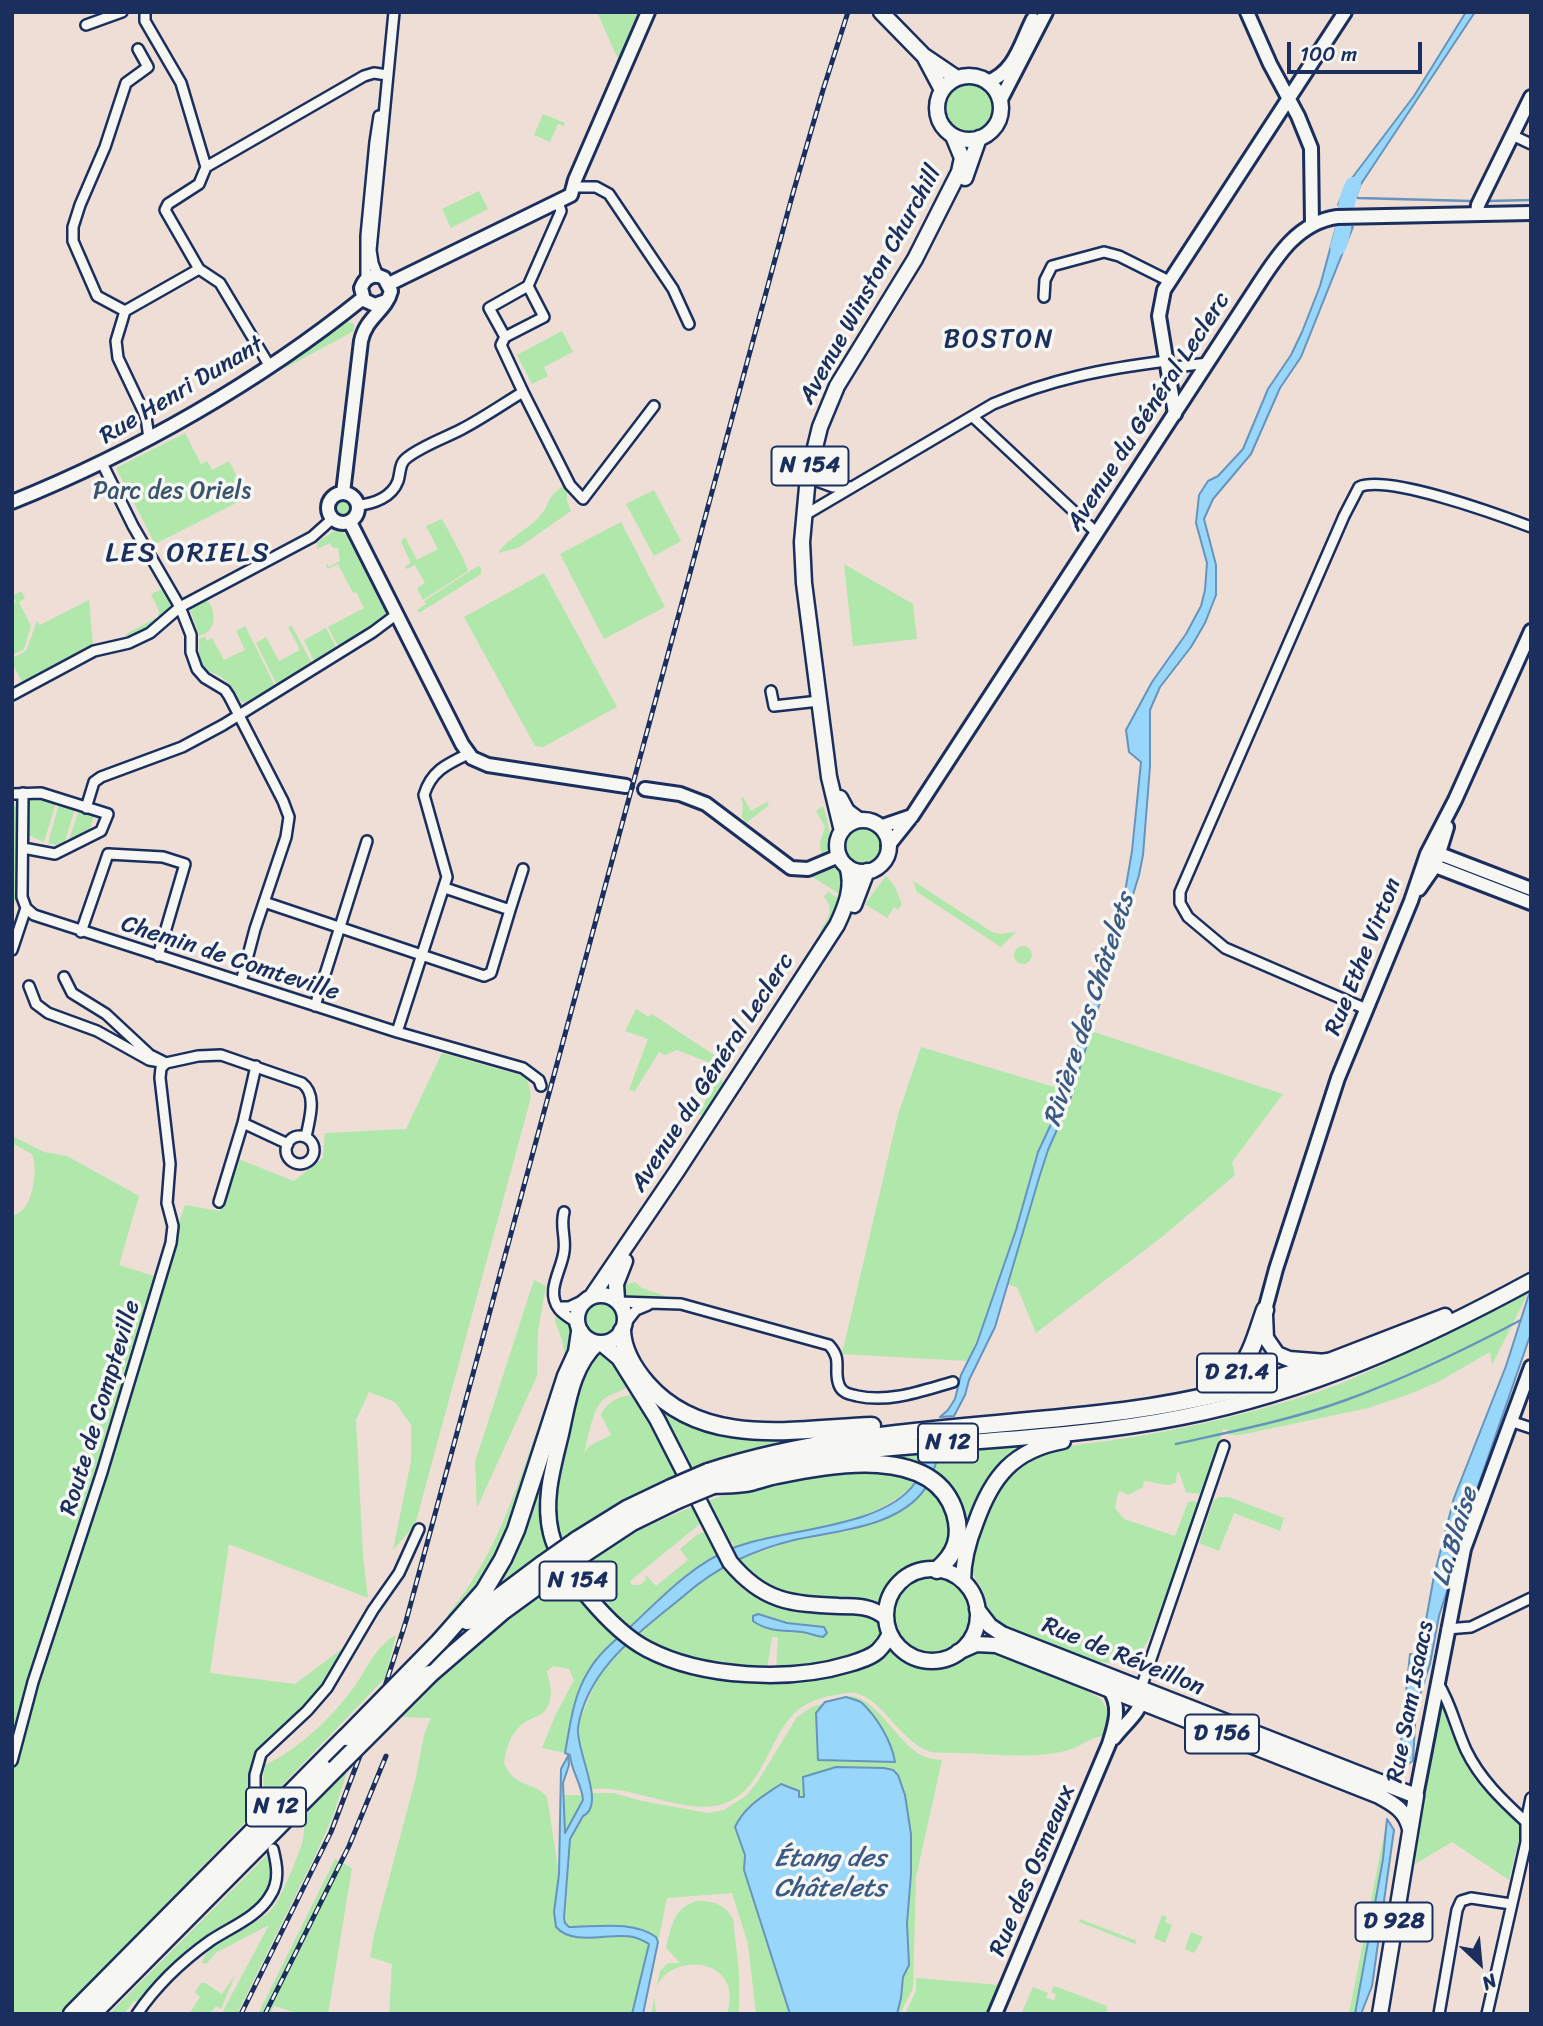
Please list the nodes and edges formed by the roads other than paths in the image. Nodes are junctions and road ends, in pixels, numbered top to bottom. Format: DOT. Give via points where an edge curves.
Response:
graph roads {
  1 [pos="122,12"];
  2 [pos="145,12"];
  3 [pos="394,12"];
  4 [pos="648,12"];
  5 [pos="881,12"];
  6 [pos="1037,12"];
  7 [pos="1046,12"];
  8 [pos="1247,12"];
  9 [pos="1345,12"];
  10 [pos="86,25"];
  11 [pos="138,49"];
  12 [pos="923,55"];
  13 [pos="387,75"];
  14 [pos="957,78"];
  15 [pos="987,82"];
  16 [pos="942,90"];
  17 [pos="1531,97"];
  18 [pos="1288,98"];
  19 [pos="1000,101"];
  20 [pos="1512,135"];
  21 [pos="953,136"];
  22 [pos="979,138"];
  23 [pos="1531,144"];
  24 [pos="206,167"];
  25 [pos="573,187"];
  26 [pos="558,202"];
  27 [pos="1531,213"];
  28 [pos="1477,214"];
  29 [pos="1312,224"];
  30 [pos="200,269"];
  31 [pos="378,280"];
  32 [pos="1169,281"];
  33 [pos="528,286"];
  34 [pos="1044,298"];
  35 [pos="365,300"];
  36 [pos="386,301"];
  37 [pos="125,311"];
  38 [pos="341,314"];
  39 [pos="360,323"];
  40 [pos="689,324"];
  41 [pos="505,337"];
  42 [pos="361,341"];
  43 [pos="1208,363"];
  44 [pos="1166,364"];
  45 [pos="269,365"];
  46 [pos="523,392"];
  47 [pos="654,406"];
  48 [pos="1175,414"];
  49 [pos="973,417"];
  50 [pos="149,438"];
  51 [pos="102,463"];
  52 [pos="814,480"];
  53 [pos="855,486"];
  54 [pos="343,493"];
  55 [pos="12,502"];
  56 [pos="358,505"];
  57 [pos="810,512"];
  58 [pos="332,519"];
  59 [pos="350,522"];
  60 [pos="1531,527"];
  61 [pos="1097,533"];
  62 [pos="180,607"];
  63 [pos="397,614"];
  64 [pos="1531,631"];
  65 [pos="771,691"];
  66 [pos="12,695"];
  67 [pos="819,701"];
  68 [pos="240,715"];
  69 [pos="468,754"];
  70 [pos="626,786"];
  71 [pos="645,789"];
  72 [pos="23,793"];
  73 [pos="12,794"];
  74 [pos="86,808"];
  75 [pos="912,816"];
  76 [pos="859,820"];
  77 [pos="880,827"];
  78 [pos="842,831"];
  79 [pos="367,841"];
  80 [pos="888,846"];
  81 [pos="23,848"];
  82 [pos="1434,858"];
  83 [pos="843,861"];
  84 [pos="523,869"];
  85 [pos="867,871"];
  86 [pos="445,888"];
  87 [pos="1531,889"];
  88 [pos="264,902"];
  89 [pos="1531,903"];
  90 [pos="26,908"];
  91 [pos="510,910"];
  92 [pos="340,927"];
  93 [pos="81,932"];
  94 [pos="12,950"];
  95 [pos="423,954"];
  96 [pos="158,956"];
  97 [pos="64,977"];
  98 [pos="241,982"];
  99 [pos="29,986"];
  100 [pos="316,1006"];
  101 [pos="1366,1009"];
  102 [pos="397,1032"];
  103 [pos="166,1063"];
  104 [pos="256,1066"];
  105 [pos="541,1086"];
  106 [pos="243,1123"];
  107 [pos="306,1137"];
  108 [pos="288,1144"];
  109 [pos="219,1202"];
  110 [pos="564,1212"];
  111 [pos="1531,1272"];
  112 [pos="1531,1281"];
  113 [pos="589,1297"];
  114 [pos="618,1301"];
  115 [pos="656,1303"];
  116 [pos="558,1307"];
  117 [pos="1471,1308"];
  118 [pos="1265,1310"];
  119 [pos="579,1327"];
  120 [pos="623,1328"];
  121 [pos="599,1343"];
  122 [pos="1326,1362"];
  123 [pos="1531,1367"];
  124 [pos="953,1382"];
  125 [pos="1178,1410"];
  126 [pos="1510,1421"];
  127 [pos="1531,1428"];
  128 [pos="925,1430"];
  129 [pos="1224,1446"];
  130 [pos="711,1479"];
  131 [pos="419,1529"];
  132 [pos="547,1570"];
  133 [pos="937,1570"];
  134 [pos="963,1581"];
  135 [pos="1531,1598"];
  136 [pos="977,1609"];
  137 [pos="886,1618"];
  138 [pos="1447,1629"];
  139 [pos="890,1634"];
  140 [pos="440,1641"];
  141 [pos="958,1652"];
  142 [pos="1437,1682"];
  143 [pos="1108,1688"];
  144 [pos="1137,1695"];
  145 [pos="1116,1712"];
  146 [pos="1109,1744"];
  147 [pos="12,1761"];
  148 [pos="1379,1796"];
  149 [pos="1531,1798"];
  150 [pos="1416,1801"];
  151 [pos="259,1807"];
  152 [pos="1526,1822"];
  153 [pos="1410,1831"];
  154 [pos="273,1849"];
  155 [pos="1511,1904"];
  156 [pos="192,1912"];
  157 [pos="72,2014"];
  158 [pos="92,2014"];
  159 [pos="102,2014"];
  160 [pos="137,2014"];
  161 [pos="995,2014"];
  162 [pos="1380,2014"];
  163 [pos="1439,2014"];
  164 [pos="1487,2014"];
  1 -- 10 [label="street"];
  2 -- 24 [label="street" via="145,21 181,83"];
  3 -- 13 [label="street"];
  4 -- 25 [label="main road"];
  5 -- 12 [label="main road"];
  6 -- 15 [label="main road" via="1008,70"];
  7 -- 19 [label="main road"];
  8 -- 18 [label="main road"];
  9 -- 18 [label="main road"];
  11 -- 37 [label="street" via="148,67 126,83 73,227 73,241 97,296"];
  12 -- 14 [label="main road"];
  12 -- 16 [label="main road"];
  13 -- 24 [label="street" via="364,76"];
  13 -- 31 [label="street" via="371,250"];
  14 -- 15 [label="main road" via="973,76"];
  14 -- 16 [label="main road"];
  15 -- 19 [label="main road"];
  16 -- 21 [label="main road" via="937,116"];
  17 -- 20 [label="main road"];
  18 -- 29 [label="main road" via="1311,148"];
  18 -- 32 [label="main road"];
  19 -- 22 [label="main road" via="997,123"];
  20 -- 23 [label="street"];
  20 -- 28 [label="main road"];
  21 -- 22 [label="main road"];
  21 -- 67 [label="main road, Avenue Winston Churchill / N 154" via="961,153 959,172 915,259 837,386 812,458 804,501 802,554"];
  22 -- 52 [label="main road, Avenue Winston Churchill / N 154" via="935,239 841,392"];
  24 -- 30 [label="street" via="199,184 165,210"];
  25 -- 26 [label="main road" via="571,195"];
  25 -- 40 [label="street" via="596,187 609,194 674,289"];
  26 -- 31 [label="main road"];
  26 -- 33 [label="street" via="561,211"];
  27 -- 28 [label="main road, Avenue du Général Leclerc"];
  28 -- 29 [label="main road, Avenue du Général Leclerc" via="1337,216"];
  29 -- 43 [label="main road, Avenue du Général Leclerc" via="1279,256"];
  30 -- 37 [label="street"];
  30 -- 45 [label="street" via="220,283"];
  31 -- 35 [label="main road" via="361,288"];
  31 -- 36 [label="main road" via="390,293"];
  32 -- 34 [label="street" via="1119,256 1098,252 1052,266"];
  32 -- 44 [label="main road" via="1159,316"];
  33 -- 41 [label="street" via="489,307"];
  33 -- 41 [label="street" via="544,317"];
  35 -- 36 [label="main road" via="377,305"];
  35 -- 38 [label="main road, Rue Henri Dunant"];
  35 -- 39 [label="main road"];
  36 -- 42 [label="main road" via="366,324"];
  37 -- 50 [label="street" via="116,341 118,358 146,417"];
  38 -- 39 [label="main road"];
  38 -- 45 [label="main road, Rue Henri Dunant"];
  39 -- 42 [label="main road"];
  41 -- 46 [label="street" via="501,345"];
  42 -- 54 [label="main road"];
  43 -- 44 [label="street"];
  43 -- 48 [label="main road, Avenue du Général Leclerc"];
  44 -- 48 [label="main road"];
  44 -- 49 [label="street" via="1076,375 1025,390"];
  45 -- 50 [label="main road, Rue Henri Dunant"];
  46 -- 47 [label="street" via="570,485 583,499"];
  46 -- 56 [label="street" via="406,457 391,491 375,502"];
  48 -- 61 [label="main road, Avenue du Général Leclerc"];
  49 -- 53 [label="street"];
  49 -- 61 [label="street"];
  50 -- 51 [label="main road, Rue Henri Dunant"];
  51 -- 55 [label="main road, Rue Henri Dunant"];
  51 -- 62 [label="street"];
  52 -- 53 [label="street" via="833,487"];
  52 -- 57 [label="main road, Avenue Winston Churchill / N 154"];
  53 -- 57 [label="street"];
  54 -- 56 [label="main road" via="353,496"];
  54 -- 58 [label="main road" via="330,500"];
  56 -- 59 [label="main road"];
  57 -- 76 [label="main road, Avenue Winston Churchill / N 154" via="810,576 835,771 844,806"];
  58 -- 59 [label="main road"];
  58 -- 62 [label="street" via="312,537"];
  59 -- 63 [label="main road"];
  60 -- 101 [label="street" via="1428,494 1381,484 1359,487 1180,892 1188,917 1225,948"];
  61 -- 75 [label="main road, Avenue du Général Leclerc"];
  62 -- 66 [label="street" via="140,639 94,651"];
  62 -- 68 [label="street" via="197,669 225,690"];
  63 -- 68 [label="street"];
  63 -- 69 [label="main road"];
  64 -- 82 [label="main road, Rue Ethe Virton / D 21.4" via="1454,800"];
  65 -- 67 [label="street" via="774,706"];
  67 -- 78 [label="main road, Avenue Winston Churchill / N 154"];
  68 -- 74 [label="street" via="182,747 101,776 94,782"];
  68 -- 88 [label="street" via="289,817"];
  69 -- 70 [label="main road" via="488,765"];
  69 -- 86 [label="street" via="434,774 424,795 446,867"];
  71 -- 83 [label="main road" via="680,794 706,804 791,868"];
  72 -- 73 [label="street"];
  72 -- 74 [label="street" via="41,793"];
  72 -- 81 [label="street"];
  74 -- 81 [label="street" via="108,814 101,831 55,854"];
  75 -- 77 [label="main road"];
  75 -- 80 [label="main road, Avenue du Général Leclerc"];
  76 -- 77 [label="main road"];
  76 -- 78 [label="main road"];
  77 -- 80 [label="main road"];
  78 -- 83 [label="main road" via="837,841"];
  79 -- 92 [label="street"];
  80 -- 85 [label="main road" via="883,862"];
  81 -- 90 [label="street"];
  82 -- 87 [label="main road"];
  82 -- 89 [label="main road"];
  82 -- 101 [label="main road, Rue Ethe Virton / D 21.4"];
  83 -- 85 [label="main road" via="857,871"];
  83 -- 113 [label="main road, Avenue du Général Leclerc" via="850,883 837,925"];
  84 -- 91 [label="street"];
  85 -- 114 [label="main road, Avenue du Général Leclerc" via="840,934 625,1260 616,1284"];
  86 -- 91 [label="street"];
  86 -- 95 [label="street"];
  88 -- 92 [label="street"];
  88 -- 98 [label="street"];
  90 -- 93 [label="street, Chemin de Comteville" via="41,919"];
  90 -- 94 [label="street"];
  91 -- 95 [label="street" via="491,973 484,976"];
  92 -- 95 [label="street"];
  92 -- 100 [label="street"];
  93 -- 96 [label="street, Chemin de Comteville"];
  93 -- 96 [label="street" via="108,854 174,860 185,864"];
  95 -- 102 [label="street"];
  96 -- 98 [label="street, Chemin de Comteville"];
  97 -- 103 [label="street" via="72,993"];
  98 -- 100 [label="street, Chemin de Comteville"];
  99 -- 103 [label="street" via="36,1004 48,1013 97,1031 139,1056"];
  100 -- 102 [label="street, Chemin de Comteville"];
  101 -- 118 [label="main road, Rue Ethe Virton / D 21.4" via="1338,1078"];
  102 -- 105 [label="street, Chemin de Comteville" via="523,1069"];
  103 -- 104 [label="street" via="214,1055"];
  103 -- 147 [label="street, Route de Compteville" via="160,1078 170,1164 167,1203 172,1243"];
  104 -- 106 [label="street"];
  104 -- 107 [label="street" via="307,1087 311,1098"];
  106 -- 108 [label="street"];
  106 -- 109 [label="street"];
  107 -- 108 [label="street" via="294,1137"];
  107 -- 108 [label="street" via="315,1149 307,1162 290,1159"];
  110 -- 116 [label="street" via="564,1251 554,1292"];
  111 -- 117 [label="main road, N 12"];
  112 -- 117 [label="main road, N 12"];
  113 -- 114 [label="main road" via="605,1294"];
  113 -- 116 [label="street"];
  113 -- 119 [label="main road" via="578,1310"];
  114 -- 115 [label="street"];
  114 -- 120 [label="main road" via="624,1312"];
  115 -- 120 [label="street" via="636,1310"];
  115 -- 124 [label="street" via="692,1306 829,1345 838,1362 838,1383 848,1394 875,1400 894,1398"];
  116 -- 119 [label="street"];
  117 -- 122 [label="main road, N 12"];
  117 -- 125 [label="main road, N 12" via="1398,1349 1321,1379 1227,1407"];
  118 -- 122 [label="main road, D 21.4" via="1266,1338 1277,1354"];
  118 -- 125 [label="highway, D 21.4" via="1240,1370 1215,1385 1184,1392"];
  119 -- 121 [label="main road" via="587,1339"];
  119 -- 140 [label="highway" via="577,1352 516,1530 484,1591"];
  120 -- 121 [label="main road" via="613,1340"];
  120 -- 128 [label="highway" via="631,1362 651,1389 673,1407 720,1428 815,1430 915,1424"];
  121 -- 137 [label="main road" via="619,1358 657,1419 730,1563 754,1587 803,1604 868,1607"];
  121 -- 139 [label="main road, N 154" via="587,1354 573,1383 547,1508 558,1550 609,1620 661,1655 723,1671 762,1675 814,1672 857,1662 877,1652"];
  122 -- 125 [label="highway, N 12"];
  123 -- 126 [label="main road, Rue Sam Isaacs / D 928"];
  125 -- 128 [label="highway, N 12" via="1125,1410"];
  125 -- 130 [label="main road, N 12" via="1063,1434 834,1454"];
  125 -- 134 [label="main road" via="1172,1424 1047,1445 1012,1462 991,1486 982,1506 966,1548"];
  126 -- 127 [label="street"];
  126 -- 138 [label="main road, Rue Sam Isaacs / D 928" via="1464,1549"];
  128 -- 130 [label="highway, N 12" via="818,1444 750,1459"];
  129 -- 144 [label="street, Rue des Osmeaux"];
  130 -- 132 [label="highway, N 12, bridge" via="674,1494"];
  130 -- 133 [label="highway" via="746,1483 857,1465 915,1470 941,1488 954,1509 958,1535 952,1555"];
  131 -- 151 [label="street" via="399,1573 327,1688 261,1754 255,1775"];
  132 -- 140 [label="highway, N 12"];
  132 -- 156 [label="highway, N 12, bridge" via="430,1674"];
  133 -- 134 [label="main road"];
  133 -- 137 [label="main road" via="915,1572 900,1582 888,1600"];
  134 -- 136 [label="main road"];
  135 -- 138 [label="street" via="1471,1627"];
  136 -- 141 [label="main road" via="974,1633"];
  136 -- 144 [label="main road, Rue de Réveillon / D 156" via="1002,1634"];
  137 -- 139 [label="main road"];
  138 -- 142 [label="main road, Rue Sam Isaacs / D 928"];
  139 -- 141 [label="main road" via="901,1649 922,1660 941,1660"];
  140 -- 157 [label="highway, N 12, bridge"];
  141 -- 143 [label="main road, Rue de Réveillon / D 156" via="980,1643 996,1644"];
  142 -- 150 [label="main road, Rue Sam Isaacs / D 928"];
  142 -- 152 [label="street" via="1475,1765"];
  143 -- 144 [label="main road, Rue de Réveillon / D 156"];
  143 -- 145 [label="main road"];
  144 -- 145 [label="main road, Rue des Osmeaux"];
  144 -- 146 [label="main road, Rue des Osmeaux"];
  144 -- 148 [label="main road, Rue de Réveillon / D 156"];
  144 -- 150 [label="main road, Rue de Réveillon / D 156" via="1269,1741"];
  145 -- 146 [label="main road, Rue des Osmeaux"];
  146 -- 161 [label="main road, Rue des Osmeaux"];
  148 -- 150 [label="main road, Rue de Réveillon / D 156"];
  148 -- 153 [label="main road, Rue de Réveillon / D 156" via="1400,1809"];
  149 -- 152 [label="street"];
  150 -- 153 [label="main road, Rue Sam Isaacs / D 928"];
  152 -- 155 [label="street" via="1526,1842"];
  153 -- 162 [label="main road, Rue Sam Isaacs / D 928"];
  154 -- 160 [label="street" via="277,1876 264,1904 192,1955"];
  155 -- 163 [label="street" via="1471,1898 1461,1902"];
  155 -- 164 [label="street"];
  156 -- 158 [label="highway, N 12"];
  156 -- 159 [label="highway"];
}
